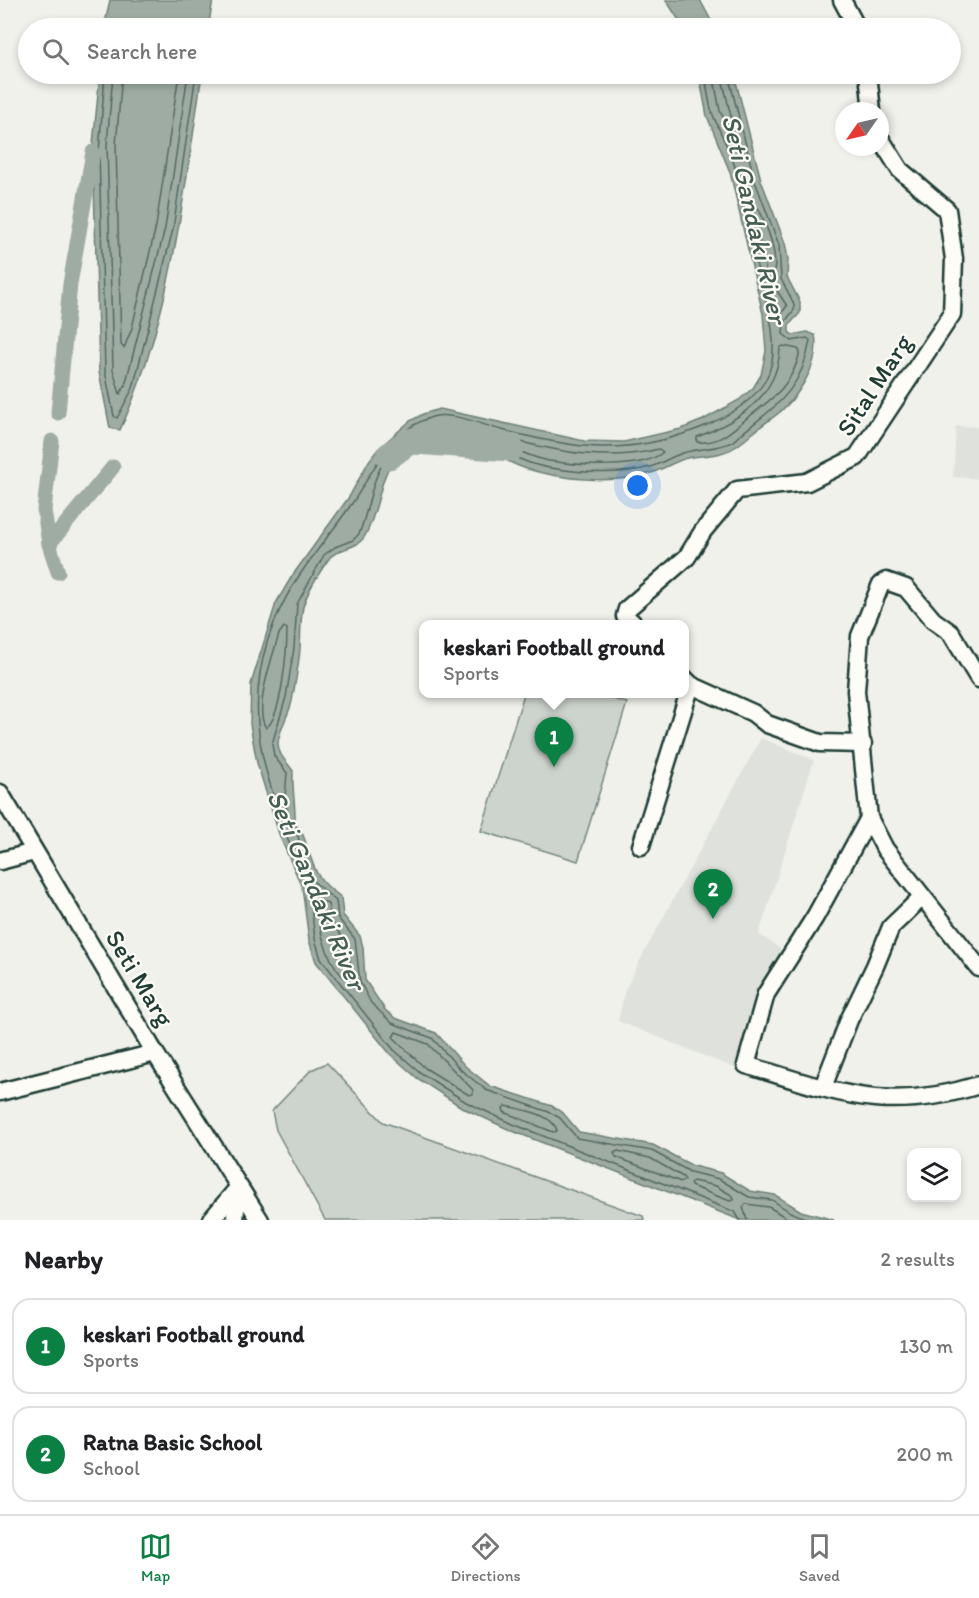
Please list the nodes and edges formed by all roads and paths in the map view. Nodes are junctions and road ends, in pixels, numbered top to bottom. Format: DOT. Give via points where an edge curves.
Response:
graph roads {
  1 [pos="842,0"];
  2 [pos="852,18"];
  3 [pos="869,84"];
  4 [pos="871,102"];
  5 [pos="889,152"];
  6 [pos="630,620"];
  7 [pos="979,679"];
  8 [pos="689,681"];
  9 [pos="683,698"];
  10 [pos="863,744"];
  11 [pos="0,793"];
  12 [pos="869,818"];
  13 [pos="641,846"];
  14 [pos="34,852"];
  15 [pos="0,861"];
  16 [pos="921,898"];
  17 [pos="979,968"];
  18 [pos="154,1053"];
  19 [pos="979,1084"];
  20 [pos="823,1087"];
  21 [pos="0,1092"];
  22 [pos="238,1188"];
  23 [pos="211,1220"];
  24 [pos="235,1220"];
  25 [pos="260,1220"];
  1 -- 2 [label="street"];
  3 -- 4 [label="street"];
  5 -- 6 [label="street, Sital Marg" via="900,170 947,210 954,259 952,314 856,458 807,482 737,490 687,557 627,609 625,615"];
  7 -- 10 [label="street" via="951,633 933,620 906,588 886,581 881,584 860,636 856,691"];
  8 -- 10 [label="street" via="767,724 820,743"];
  9 -- 13 [label="street"];
  10 -- 12 [label="street"];
  11 -- 14 [label="street, Seti Marg"];
  12 -- 16 [label="street" via="885,849"];
  12 -- 20 [label="street" via="815,917 766,994 746,1065"];
  14 -- 15 [label="street"];
  14 -- 18 [label="street, Seti Marg"];
  16 -- 17 [label="street"];
  16 -- 20 [label="street" via="891,927"];
  18 -- 21 [label="street"];
  18 -- 22 [label="street, Seti Marg"];
  19 -- 20 [label="street" via="922,1097 887,1098"];
  22 -- 23 [label="street"];
  22 -- 24 [label="street"];
  22 -- 25 [label="street, Seti Marg"];
}
